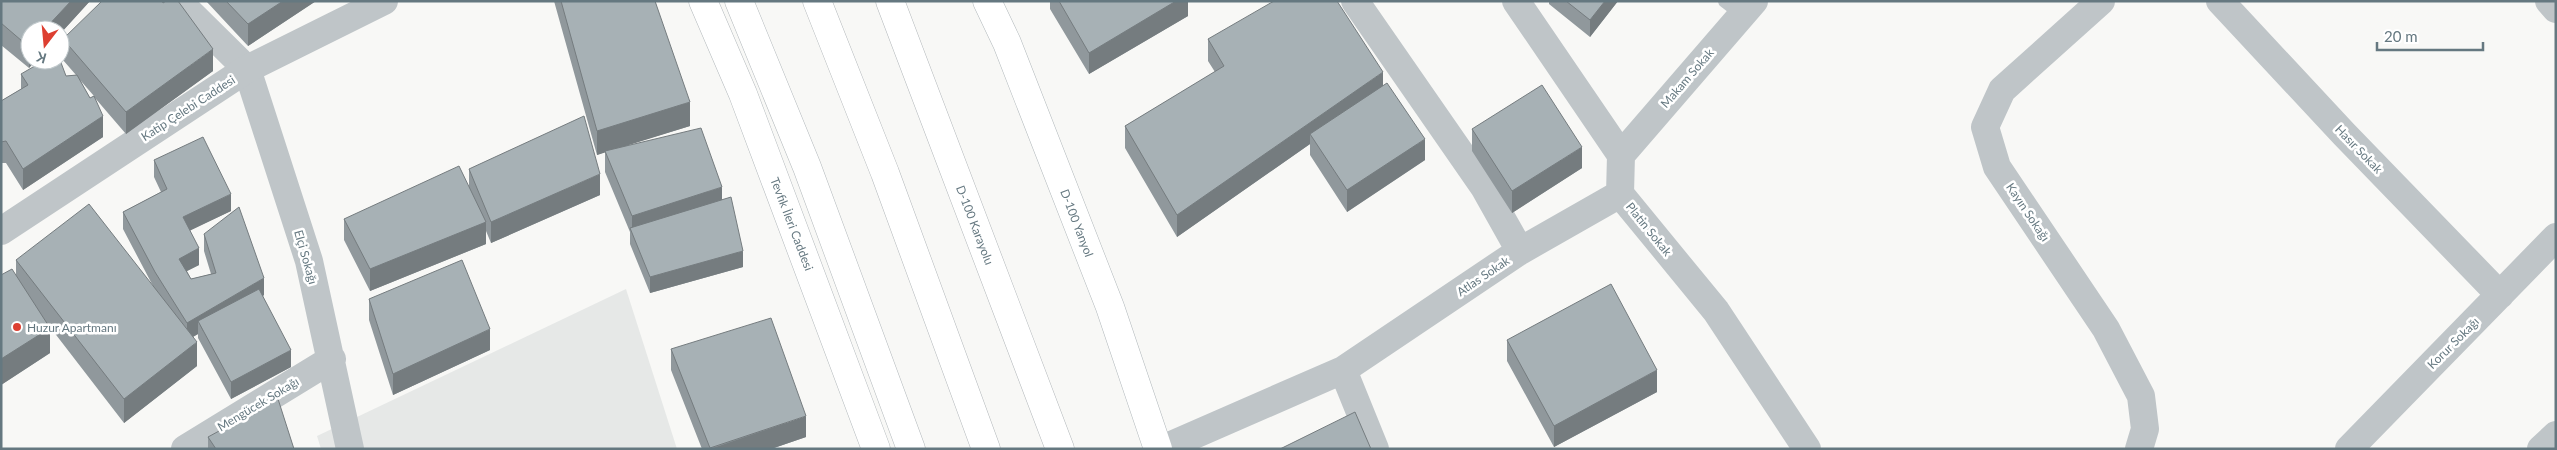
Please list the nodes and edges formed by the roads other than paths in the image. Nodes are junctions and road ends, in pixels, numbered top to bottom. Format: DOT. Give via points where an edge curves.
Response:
graph roads {
  1 [pos="178,1"];
  2 [pos="384,1"];
  3 [pos="703,1"];
  4 [pos="739,1"];
  5 [pos="817,1"];
  6 [pos="890,1"];
  7 [pos="987,1"];
  8 [pos="1355,1"];
  9 [pos="2101,1"];
  10 [pos="2220,1"];
  11 [pos="2549,1"];
  12 [pos="1523,5"];
  13 [pos="1740,6"];
  14 [pos="2556,8"];
  15 [pos="247,69"];
  16 [pos="1621,154"];
  17 [pos="1620,194"];
  18 [pos="5,221"];
  19 [pos="2556,237"];
  20 [pos="1520,250"];
  21 [pos="2500,295"];
  22 [pos="332,359"];
  23 [pos="1343,370"];
  24 [pos="2556,435"];
  25 [pos="185,449"];
  26 [pos="350,449"];
  27 [pos="876,449"];
  28 [pos="911,449"];
  29 [pos="986,449"];
  30 [pos="1060,449"];
  31 [pos="1160,449"];
  32 [pos="1375,449"];
  33 [pos="1807,449"];
  34 [pos="2139,449"];
  35 [pos="2349,449"];
  36 [pos="2541,449"];
  1 -- 15 [label="street"];
  2 -- 15 [label="street, Katip Çelebi Caddesi"];
  3 -- 27 [label="main road, Tevfik İleri Caddesi" via="743,94"];
  4 -- 28 [label="main road" via="807,167"];
  5 -- 29 [label="main road" via="885,173"];
  6 -- 30 [label="main road, D-100 Karayolu"];
  7 -- 31 [label="main road, D-100 Yanyol" via="1007,43 1110,308"];
  8 -- 20 [label="street, Atlas Sokak" via="1484,188"];
  9 -- 34 [label="street, Kayın Sokağı" via="2002,90 1984,127 1997,167 2106,329 2141,396 2145,429"];
  10 -- 21 [label="street, Hasır Sokak"];
  11 -- 14 [label="street"];
  12 -- 16 [label="street"];
  13 -- 16 [label="street, Makam Sokak"];
  15 -- 18 [label="street, Katip Çelebi Caddesi"];
  15 -- 22 [label="street, Elçi Sokağı" via="309,261"];
  16 -- 17 [label="street, Platin Sokak"];
  17 -- 20 [label="street"];
  17 -- 33 [label="street, Platin Sokak" via="1716,311"];
  19 -- 21 [label="street, Korur Sokağı"];
  20 -- 23 [label="street, Atlas Sokak"];
  21 -- 35 [label="street, Korur Sokağı"];
  22 -- 25 [label="street, Mengücek Sokağı"];
  22 -- 26 [label="street, Elçi Sokağı"];
  23 -- 31 [label="street, Atlas Sokak"];
  23 -- 32 [label="street"];
  24 -- 36 [label="street"];
}
